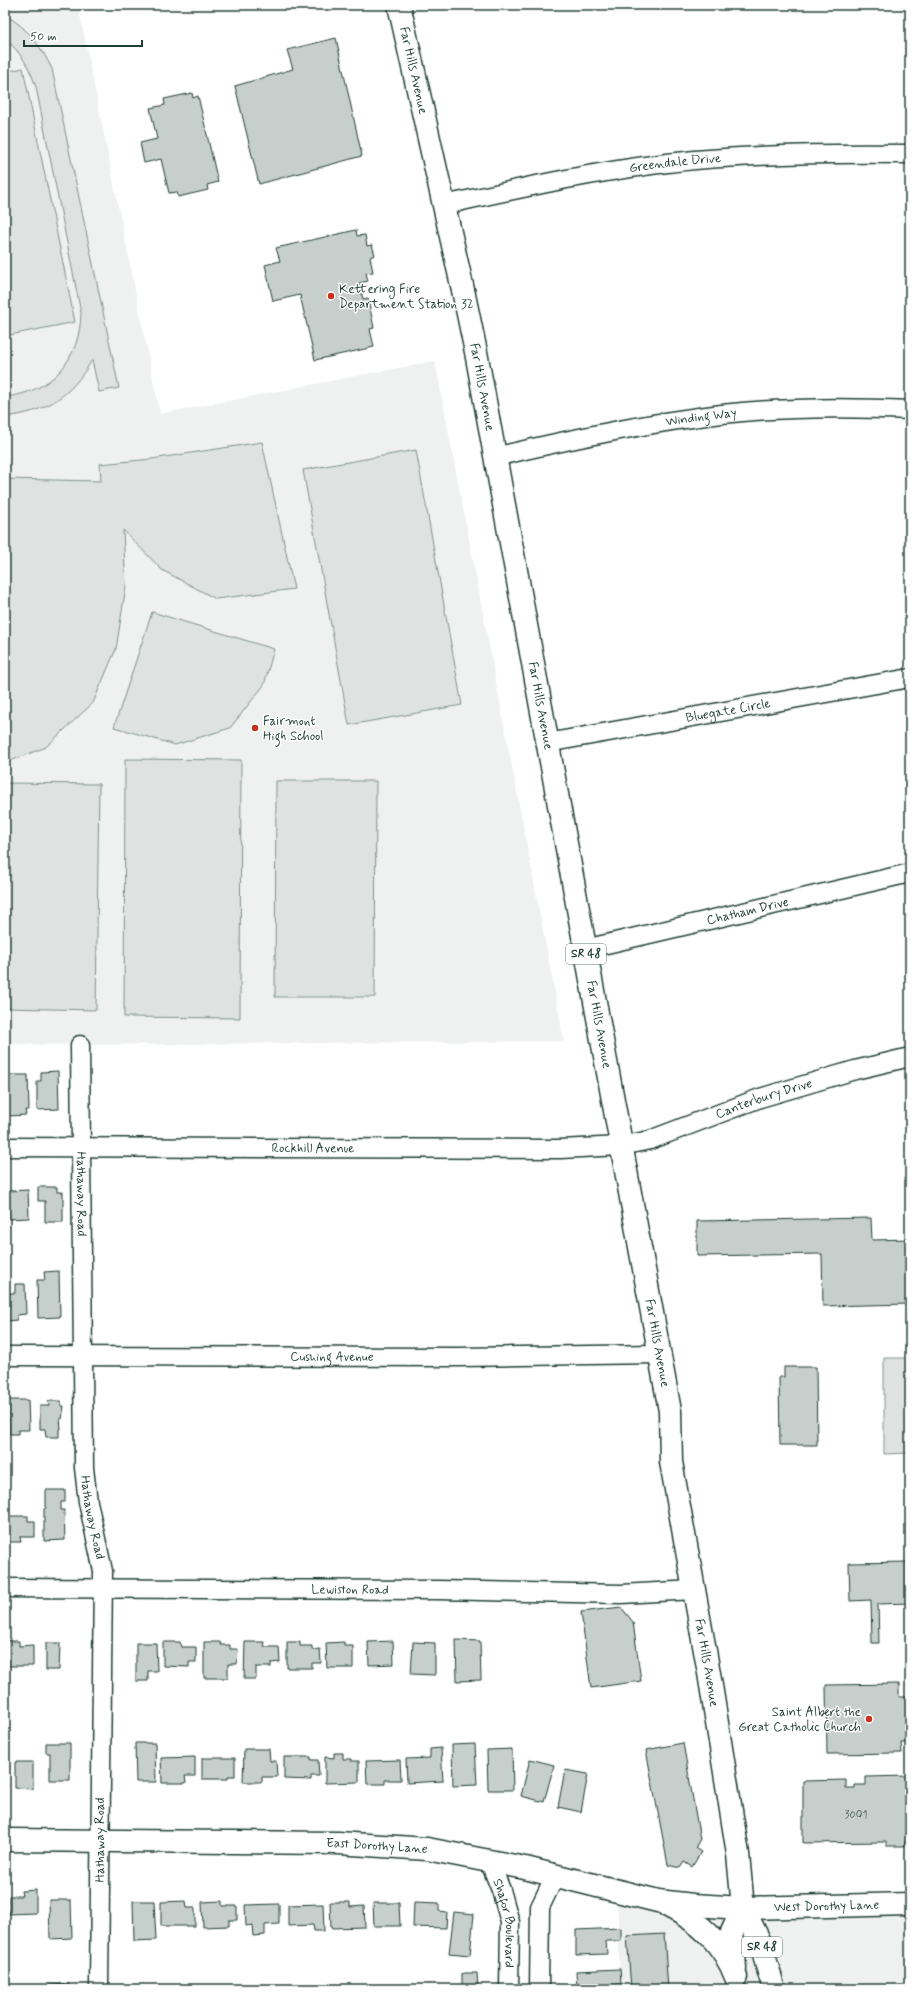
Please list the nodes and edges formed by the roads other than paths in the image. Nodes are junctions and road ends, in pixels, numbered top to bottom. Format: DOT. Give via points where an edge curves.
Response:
graph roads {
  1 [pos="399,5"];
  2 [pos="910,154"];
  3 [pos="444,205"];
  4 [pos="910,410"];
  5 [pos="495,457"];
  6 [pos="910,678"];
  7 [pos="547,743"];
  8 [pos="910,873"];
  9 [pos="585,949"];
  10 [pos="80,1045"];
  11 [pos="910,1057"];
  12 [pos="621,1146"];
  13 [pos="5,1147"];
  14 [pos="81,1147"];
  15 [pos="659,1354"];
  16 [pos="5,1356"];
  17 [pos="83,1356"];
  18 [pos="5,1588"];
  19 [pos="103,1589"];
  20 [pos="694,1590"];
  21 [pos="5,1840"];
  22 [pos="100,1841"];
  23 [pos="489,1860"];
  24 [pos="555,1876"];
  25 [pos="658,1901"];
  26 [pos="910,1904"];
  27 [pos="743,1908"];
  28 [pos="737,1983"];
  29 [pos="100,1989"];
  30 [pos="509,1989"];
  31 [pos="540,1989"];
  32 [pos="774,1989"];
  1 -- 3 [label="main road, Far Hills Avenue / SR 48"];
  2 -- 3 [label="street, Greendale Drive" via="827,153 694,160 597,174"];
  3 -- 5 [label="main road, Far Hills Avenue / SR 48" via="464,290"];
  4 -- 5 [label="street, Winding Way" via="803,409 723,414 636,426"];
  5 -- 7 [label="main road, Far Hills Avenue / SR 48"];
  6 -- 7 [label="street, Bluegate Circle"];
  7 -- 9 [label="main road, Far Hills Avenue / SR 48"];
  8 -- 9 [label="street, Chatham Drive"];
  9 -- 12 [label="main road, Far Hills Avenue / SR 48"];
  10 -- 14 [label="street, Hathaway Road"];
  11 -- 12 [label="street, Canterbury Drive" via="795,1087 650,1140"];
  12 -- 14 [label="street, Rockhill Avenue" via="560,1149"];
  12 -- 15 [label="main road, Far Hills Avenue / SR 48"];
  13 -- 14 [label="street, Rockhill Avenue"];
  14 -- 17 [label="street, Hathaway Road"];
  15 -- 17 [label="street, Cushing Avenue" via="458,1357"];
  15 -- 20 [label="main road, Far Hills Avenue / SR 48" via="670,1410 671,1462"];
  16 -- 17 [label="street, Cushing Avenue"];
  17 -- 19 [label="street, Hathaway Road" via="84,1468 88,1502 102,1562"];
  18 -- 19 [label="street, Lewiston Road"];
  19 -- 20 [label="street, Lewiston Road" via="438,1590 621,1594"];
  19 -- 22 [label="street, Hathaway Road"];
  20 -- 27 [label="main road, Far Hills Avenue / SR 48" via="738,1854"];
  21 -- 22 [label="main road, East Dorothy Lane"];
  22 -- 23 [label="main road, East Dorothy Lane" via="338,1843 427,1849"];
  22 -- 29 [label="street, Hathaway Road"];
  23 -- 24 [label="main road, East Dorothy Lane"];
  23 -- 30 [label="street, Shafor Boulevard" via="510,1922"];
  24 -- 25 [label="main road, East Dorothy Lane"];
  24 -- 31 [label="street" via="540,1907"];
  25 -- 27 [label="main road, East Dorothy Lane"];
  25 -- 28 [label="main road" via="702,1926 731,1964"];
  26 -- 27 [label="main road, West Dorothy Lane"];
  27 -- 28 [label="main road, Far Hills Avenue / SR 48" via="732,1932"];
  27 -- 32 [label="main road, Far Hills Avenue / SR 48" via="760,1942"];
}
